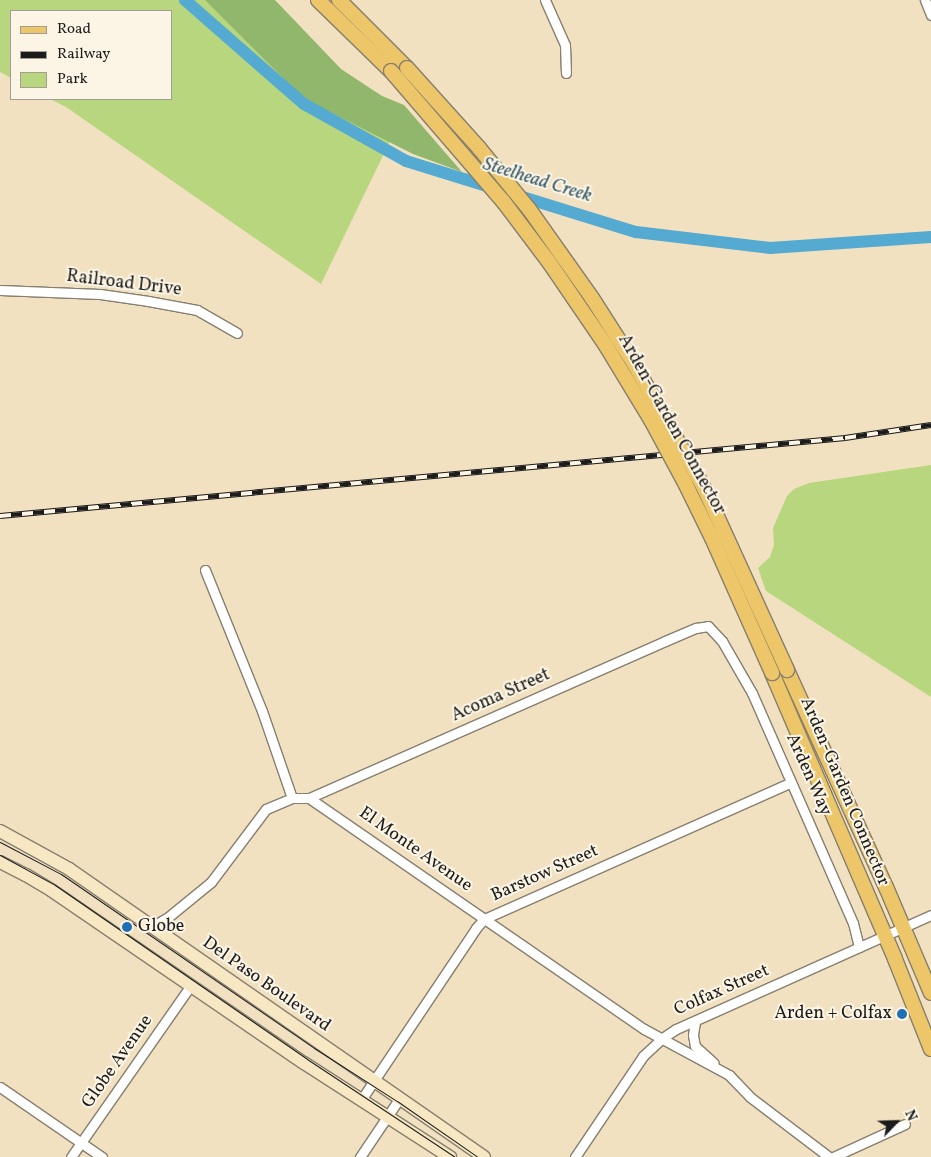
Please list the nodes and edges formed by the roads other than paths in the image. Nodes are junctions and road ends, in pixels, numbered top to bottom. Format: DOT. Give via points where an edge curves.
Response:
graph roads {
  1 [pos="318,0"];
  2 [pos="339,0"];
  3 [pos="546,0"];
  4 [pos="924,0"];
  5 [pos="931,15"];
  6 [pos="566,73"];
  7 [pos="0,290"];
  8 [pos="237,333"];
  9 [pos="206,570"];
  10 [pos="708,626"];
  11 [pos="791,782"];
  12 [pos="292,798"];
  13 [pos="309,798"];
  14 [pos="4,834"];
  15 [pos="0,862"];
  16 [pos="931,915"];
  17 [pos="484,919"];
  18 [pos="153,926"];
  19 [pos="903,927"];
  20 [pos="885,935"];
  21 [pos="859,947"];
  22 [pos="191,985"];
  23 [pos="931,994"];
  24 [pos="695,1022"];
  25 [pos="661,1039"];
  26 [pos="931,1049"];
  27 [pos="721,1070"];
  28 [pos="374,1081"];
  29 [pos="0,1087"];
  30 [pos="399,1099"];
  31 [pos="361,1100"];
  32 [pos="387,1116"];
  33 [pos="905,1124"];
  34 [pos="81,1143"];
  35 [pos="71,1157"];
  36 [pos="102,1157"];
  37 [pos="360,1157"];
  38 [pos="450,1157"];
  39 [pos="484,1157"];
  40 [pos="575,1157"];
  41 [pos="829,1157"];
  42 [pos="833,1157"];
  1 -- 20 [label="main road, Arden-Garden Connector, bridge" via="390,71 503,201 605,344 651,420 712,538"];
  2 -- 19 [label="main road, Arden-Garden Connector, bridge" via="407,68 473,141 528,209 612,328 668,420 705,490"];
  3 -- 6 [label="street" via="565,45"];
  4 -- 5 [label="street"];
  7 -- 8 [label="street, Railroad Drive" via="100,294 148,301 197,310"];
  9 -- 12 [label="street" via="262,711"];
  10 -- 11 [label="street, Arden Way" via="744,678"];
  10 -- 13 [label="street, Acoma Street" via="688,631"];
  11 -- 17 [label="street, Barstow Street"];
  11 -- 21 [label="street, Arden Way" via="852,923"];
  12 -- 13 [label="street"];
  12 -- 18 [label="street" via="266,809 218,875 168,918"];
  13 -- 17 [label="street, El Monte Avenue"];
  14 -- 18 [label="main road, Del Paso Boulevard" via="69,869"];
  15 -- 22 [label="main road" via="34,880"];
  16 -- 19 [label="street, Colfax Street"];
  17 -- 25 [label="street, El Monte Avenue"];
  17 -- 28 [label="street, Barstow Street"];
  18 -- 28 [label="main road, Del Paso Boulevard"];
  19 -- 20 [label="street, Colfax Street"];
  19 -- 23 [label="main road"];
  20 -- 21 [label="street, Colfax Street"];
  20 -- 26 [label="main road"];
  21 -- 24 [label="street, Colfax Street"];
  22 -- 31 [label="main road"];
  22 -- 34 [label="street, Globe Avenue"];
  24 -- 25 [label="street, Colfax Street"];
  24 -- 27 [label="street, El Monte Avenue" via="695,1046"];
  25 -- 27 [label="street, El Monte Avenue"];
  25 -- 40 [label="street, Colfax Street" via="643,1056"];
  27 -- 41 [label="street, El Monte Avenue" via="750,1097"];
  28 -- 30 [label="main road, Del Paso Boulevard"];
  28 -- 31 [label="street, Barstow Street"];
  29 -- 34 [label="street"];
  30 -- 32 [label="street"];
  30 -- 39 [label="main road, Del Paso Boulevard"];
  31 -- 32 [label="main road"];
  32 -- 37 [label="street"];
  32 -- 38 [label="main road"];
  33 -- 42 [label="street"];
  34 -- 35 [label="street, Globe Avenue"];
  34 -- 36 [label="street"];
}
